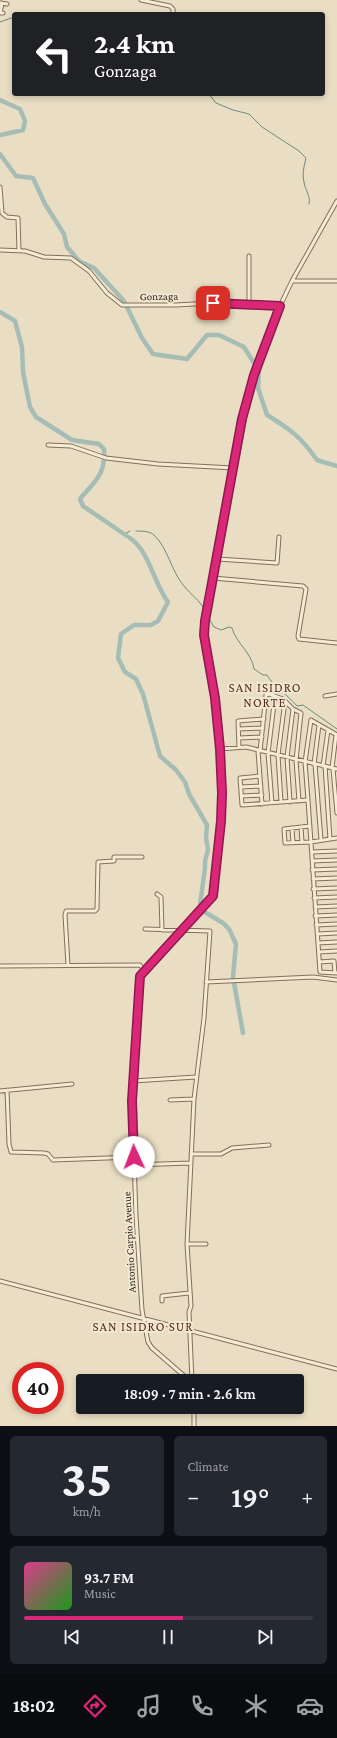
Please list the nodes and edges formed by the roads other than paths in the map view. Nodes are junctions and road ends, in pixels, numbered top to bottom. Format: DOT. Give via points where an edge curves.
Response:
graph roads {
  1 [pos="141,0"];
  2 [pos="1,4"];
  3 [pos="7,6"];
  4 [pos="173,12"];
  5 [pos="3,13"];
  6 [pos="0,187"];
  7 [pos="337,201"];
  8 [pos="0,250"];
  9 [pos="19,251"];
  10 [pos="248,256"];
  11 [pos="292,281"];
  12 [pos="337,281"];
  13 [pos="249,304"];
  14 [pos="280,306"];
  15 [pos="48,445"];
  16 [pos="233,468"];
  17 [pos="279,537"];
  18 [pos="217,559"];
  19 [pos="212,578"];
  20 [pos="337,643"];
  21 [pos="337,694"];
  22 [pos="275,696"];
  23 [pos="325,696"];
  24 [pos="285,700"];
  25 [pos="293,709"];
  26 [pos="264,719"];
  27 [pos="319,725"];
  28 [pos="263,728"];
  29 [pos="238,729"];
  30 [pos="328,730"];
  31 [pos="337,735"];
  32 [pos="262,737"];
  33 [pos="239,738"];
  34 [pos="239,747"];
  35 [pos="220,749"];
  36 [pos="259,751"];
  37 [pos="268,753"];
  38 [pos="278,755"];
  39 [pos="287,758"];
  40 [pos="296,760"];
  41 [pos="305,762"];
  42 [pos="315,764"];
  43 [pos="324,766"];
  44 [pos="334,769"];
  45 [pos="260,776"];
  46 [pos="261,786"];
  47 [pos="241,787"];
  48 [pos="262,795"];
  49 [pos="242,796"];
  50 [pos="308,800"];
  51 [pos="299,801"];
  52 [pos="281,802"];
  53 [pos="290,802"];
  54 [pos="272,803"];
  55 [pos="262,804"];
  56 [pos="337,813"];
  57 [pos="310,826"];
  58 [pos="301,827"];
  59 [pos="292,828"];
  60 [pos="337,838"];
  61 [pos="330,839"];
  62 [pos="321,840"];
  63 [pos="302,842"];
  64 [pos="311,842"];
  65 [pos="293,843"];
  66 [pos="337,851"];
  67 [pos="312,852"];
  68 [pos="142,857"];
  69 [pos="337,860"];
  70 [pos="312,861"];
  71 [pos="337,869"];
  72 [pos="312,870"];
  73 [pos="337,878"];
  74 [pos="313,879"];
  75 [pos="337,888"];
  76 [pos="313,889"];
  77 [pos="157,894"];
  78 [pos="337,897"];
  79 [pos="314,898"];
  80 [pos="337,906"];
  81 [pos="315,907"];
  82 [pos="337,915"];
  83 [pos="315,916"];
  84 [pos="337,924"];
  85 [pos="316,925"];
  86 [pos="145,928"];
  87 [pos="162,930"];
  88 [pos="182,930"];
  89 [pos="337,933"];
  90 [pos="317,934"];
  91 [pos="337,942"];
  92 [pos="318,943"];
  93 [pos="337,951"];
  94 [pos="319,952"];
  95 [pos="319,962"];
  96 [pos="68,965"];
  97 [pos="0,966"];
  98 [pos="144,970"];
  99 [pos="336,973"];
  100 [pos="337,980"];
  101 [pos="206,982"];
  102 [pos="196,1077"];
  103 [pos="133,1081"];
  104 [pos="72,1084"];
  105 [pos="7,1090"];
  106 [pos="0,1091"];
  107 [pos="194,1099"];
  108 [pos="170,1100"];
  109 [pos="269,1145"];
  110 [pos="191,1154"];
  111 [pos="134,1157"];
  112 [pos="190,1163"];
  113 [pos="134,1165"];
  114 [pos="187,1244"];
  115 [pos="206,1244"];
  116 [pos="0,1281"];
  117 [pos="189,1294"];
  118 [pos="162,1301"];
  119 [pos="144,1319"];
  120 [pos="190,1331"];
  121 [pos="337,1369"];
  122 [pos="183,1374"];
  123 [pos="191,1374"];
  124 [pos="194,1414"];
  125 [pos="194,1426"];
  1 -- 4 [label="street" via="166,4"];
  2 -- 3 [label="street"];
  2 -- 5 [label="street" via="0,13"];
  6 -- 9 [label="street" via="2,213 6,217 18,218"];
  7 -- 11 [label="street, Antonio Carpio Avenue"];
  8 -- 9 [label="street"];
  9 -- 13 [label="street, Gonzaga" via="44,257 71,258 89,271 108,293 125,306"];
  10 -- 13 [label="street"];
  11 -- 12 [label="street"];
  11 -- 14 [label="street, Antonio Carpio Avenue"];
  13 -- 14 [label="street, Gonzaga"];
  14 -- 16 [label="street, Antonio Carpio Avenue" via="254,375 242,419"];
  15 -- 16 [label="street" via="71,446 106,458"];
  16 -- 18 [label="street, Antonio Carpio Avenue"];
  17 -- 18 [label="street" via="277,563"];
  18 -- 19 [label="street, Antonio Carpio Avenue"];
  19 -- 20 [label="street" via="303,586 306,589 299,639"];
  19 -- 35 [label="street, Antonio Carpio Avenue" via="204,635 215,698"];
  21 -- 23 [label="street"];
  22 -- 24 [label="street"];
  22 -- 26 [label="street" via="266,695"];
  22 -- 37 [label="street"];
  24 -- 25 [label="street"];
  24 -- 38 [label="street"];
  25 -- 39 [label="street"];
  25 -- 40 [label="street" via="301,714"];
  26 -- 28 [label="street"];
  26 -- 29 [label="street" via="239,720"];
  27 -- 30 [label="street"];
  27 -- 41 [label="street" via="311,720"];
  27 -- 42 [label="street"];
  28 -- 29 [label="street"];
  28 -- 32 [label="street"];
  29 -- 33 [label="street"];
  30 -- 31 [label="street"];
  30 -- 43 [label="street"];
  31 -- 44 [label="street"];
  32 -- 33 [label="street"];
  32 -- 36 [label="street"];
  33 -- 34 [label="street"];
  34 -- 35 [label="street"];
  34 -- 36 [label="street"];
  35 -- 88 [label="street, Antonio Carpio Avenue" via="221,821 213,896"];
  36 -- 37 [label="street"];
  36 -- 45 [label="street"];
  37 -- 38 [label="street"];
  37 -- 54 [label="street"];
  38 -- 39 [label="street"];
  38 -- 52 [label="street"];
  39 -- 40 [label="street"];
  39 -- 53 [label="street"];
  40 -- 41 [label="street"];
  40 -- 51 [label="street"];
  41 -- 42 [label="street"];
  41 -- 50 [label="street"];
  42 -- 43 [label="street"];
  42 -- 62 [label="street"];
  43 -- 44 [label="street"];
  43 -- 61 [label="street"];
  44 -- 56 [label="street"];
  45 -- 46 [label="street"];
  45 -- 47 [label="street" via="240,778"];
  46 -- 47 [label="street"];
  46 -- 48 [label="street"];
  47 -- 49 [label="street"];
  48 -- 49 [label="street"];
  48 -- 55 [label="street"];
  49 -- 55 [label="street" via="242,805"];
  50 -- 51 [label="street"];
  50 -- 57 [label="street"];
  51 -- 53 [label="street"];
  52 -- 53 [label="street"];
  52 -- 54 [label="street"];
  54 -- 55 [label="street"];
  57 -- 58 [label="street"];
  57 -- 64 [label="street"];
  58 -- 59 [label="street"];
  58 -- 63 [label="street"];
  59 -- 65 [label="street"];
  59 -- 65 [label="street" via="283,830 285,843"];
  60 -- 61 [label="street"];
  61 -- 62 [label="street"];
  62 -- 64 [label="street"];
  63 -- 64 [label="street"];
  63 -- 65 [label="street"];
  64 -- 67 [label="street"];
  66 -- 67 [label="street"];
  67 -- 70 [label="street"];
  68 -- 96 [label="street" via="114,857 114,861 98,862 97,909 66,911"];
  69 -- 70 [label="street"];
  70 -- 72 [label="street"];
  71 -- 72 [label="street"];
  72 -- 74 [label="street"];
  73 -- 74 [label="street"];
  74 -- 76 [label="street"];
  75 -- 76 [label="street"];
  76 -- 79 [label="street"];
  77 -- 87 [label="street" via="161,897"];
  78 -- 79 [label="street"];
  79 -- 81 [label="street"];
  80 -- 81 [label="street"];
  81 -- 83 [label="street"];
  82 -- 83 [label="street"];
  83 -- 85 [label="street"];
  84 -- 85 [label="street"];
  85 -- 90 [label="street"];
  86 -- 87 [label="street"];
  87 -- 88 [label="street"];
  88 -- 98 [label="street, Antonio Carpio Avenue"];
  88 -- 101 [label="street" via="210,931"];
  89 -- 90 [label="street"];
  90 -- 92 [label="street"];
  91 -- 92 [label="street"];
  92 -- 94 [label="street"];
  93 -- 94 [label="street"];
  94 -- 95 [label="street"];
  95 -- 99 [label="street" via="321,973"];
  95 -- 99 [label="street" via="334,961"];
  96 -- 97 [label="street"];
  96 -- 98 [label="street" via="140,965"];
  98 -- 103 [label="street, Antonio Carpio Avenue" via="140,976 138,990"];
  100 -- 101 [label="street" via="313,977"];
  101 -- 102 [label="street"];
  102 -- 103 [label="street"];
  102 -- 107 [label="street"];
  103 -- 111 [label="street, Antonio Carpio Avenue"];
  104 -- 105 [label="street"];
  105 -- 106 [label="street"];
  105 -- 111 [label="street" via="9,1144 12,1152 44,1153 53,1160"];
  107 -- 108 [label="street"];
  107 -- 110 [label="street"];
  109 -- 110 [label="street" via="232,1148 221,1154"];
  110 -- 112 [label="street"];
  111 -- 113 [label="street, Antonio Carpio Avenue"];
  112 -- 113 [label="street"];
  112 -- 114 [label="street"];
  113 -- 119 [label="street, Antonio Carpio Avenue"];
  114 -- 115 [label="street"];
  114 -- 117 [label="street"];
  116 -- 119 [label="street"];
  117 -- 118 [label="street" via="162,1296"];
  117 -- 120 [label="street"];
  119 -- 120 [label="street"];
  119 -- 122 [label="street, Antonio Carpio Avenue" via="148,1342 152,1348"];
  120 -- 121 [label="street"];
  120 -- 123 [label="street"];
  124 -- 125 [label="street"];
}
